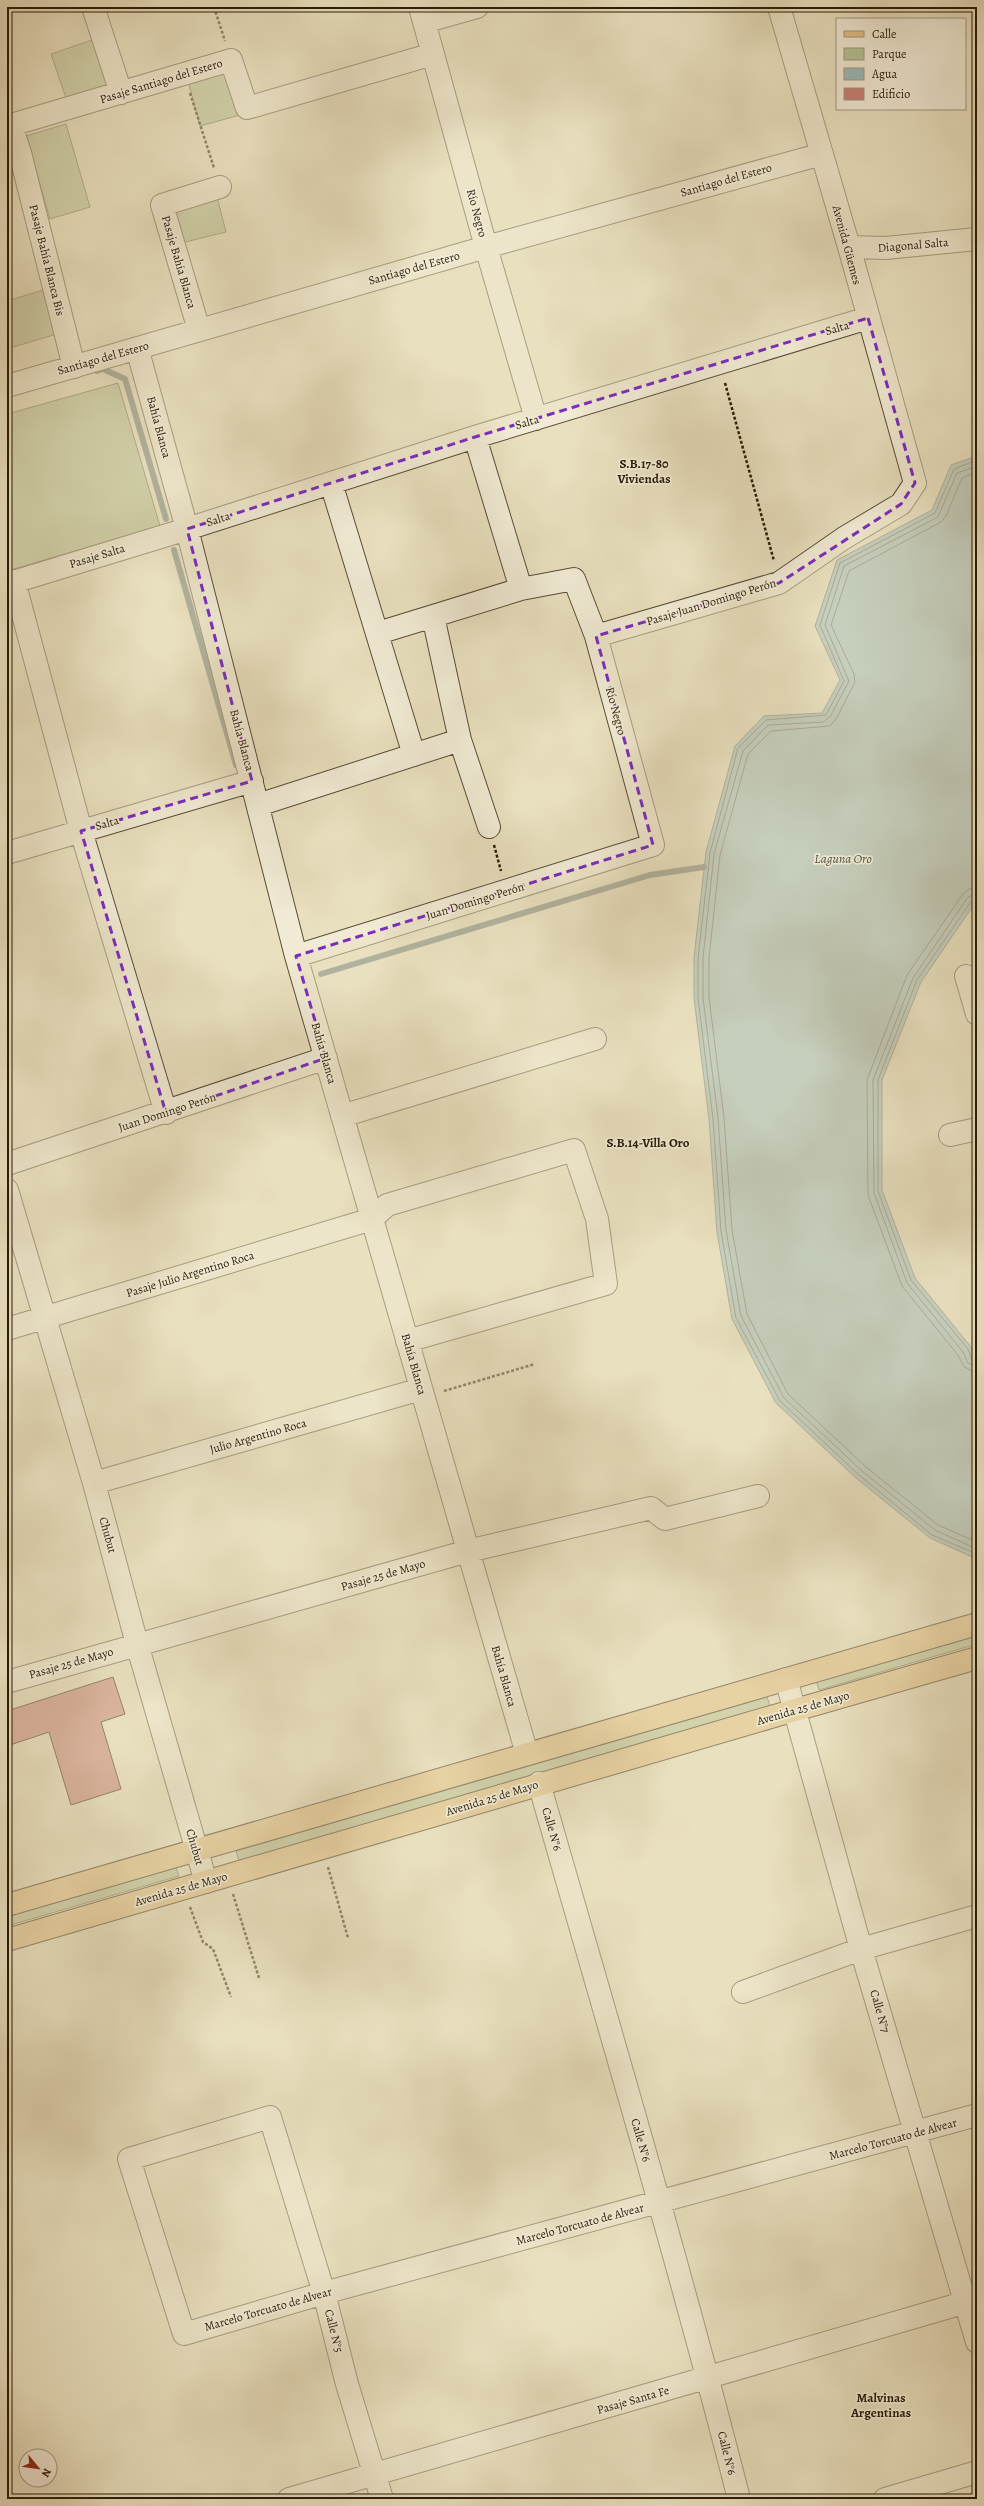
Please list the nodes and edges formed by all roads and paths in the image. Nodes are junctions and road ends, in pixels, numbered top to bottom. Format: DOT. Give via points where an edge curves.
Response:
graph roads {
  1 [pos="93,7"];
  2 [pos="214,7"];
  3 [pos="477,7"];
  4 [pos="779,7"];
  5 [pos="422,15"];
  6 [pos="433,54"];
  7 [pos="231,60"];
  8 [pos="183,74"];
  9 [pos="121,93"];
  10 [pos="822,154"];
  11 [pos="13,155"];
  12 [pos="220,187"];
  13 [pos="977,239"];
  14 [pos="486,247"];
  15 [pos="849,247"];
  16 [pos="868,318"];
  17 [pos="199,330"];
  18 [pos="137,348"];
  19 [pos="719,363"];
  20 [pos="74,367"];
  21 [pos="7,386"];
  22 [pos="536,419"];
  23 [pos="476,437"];
  24 [pos="331,483"];
  25 [pos="915,483"];
  26 [pos="187,529"];
  27 [pos="11,582"];
  28 [pos="780,583"];
  29 [pos="521,589"];
  30 [pos="433,616"];
  31 [pos="378,632"];
  32 [pos="596,636"];
  33 [pos="460,740"];
  34 [pos="414,755"];
  35 [pos="252,781"];
  36 [pos="258,805"];
  37 [pos="489,827"];
  38 [pos="81,831"];
  39 [pos="653,845"];
  40 [pos="7,853"];
  41 [pos="507,892"];
  42 [pos="296,956"];
  43 [pos="966,976"];
  44 [pos="977,1014"];
  45 [pos="594,1039"];
  46 [pos="326,1058"];
  47 [pos="166,1113"];
  48 [pos="342,1116"];
  49 [pos="977,1129"];
  50 [pos="950,1135"];
  51 [pos="7,1164"];
  52 [pos="7,1190"];
  53 [pos="372,1219"];
  54 [pos="44,1319"];
  55 [pos="7,1329"];
  56 [pos="407,1341"];
  57 [pos="535,1364"];
  58 [pos="421,1389"];
  59 [pos="94,1483"];
  60 [pos="758,1496"];
  61 [pos="468,1551"];
  62 [pos="977,1624"];
  63 [pos="137,1644"];
  64 [pos="977,1658"];
  65 [pos="786,1679"];
  66 [pos="7,1682"];
  67 [pos="794,1710"];
  68 [pos="527,1754"];
  69 [pos="539,1783"];
  70 [pos="323,1849"];
  71 [pos="196,1850"];
  72 [pos="227,1876"];
  73 [pos="206,1882"];
  74 [pos="184,1888"];
  75 [pos="7,1906"];
  76 [pos="977,1916"];
  77 [pos="348,1938"];
  78 [pos="7,1940"];
  79 [pos="862,1949"];
  80 [pos="259,1978"];
  81 [pos="742,1992"];
  82 [pos="231,1997"];
  83 [pos="977,2115"];
  84 [pos="915,2133"];
  85 [pos="659,2203"];
  86 [pos="324,2293"];
  87 [pos="971,2301"];
  88 [pos="184,2334"];
  89 [pos="977,2342"];
  90 [pos="708,2379"];
  91 [pos="977,2472"];
  92 [pos="375,2474"];
  93 [pos="288,2499"];
  94 [pos="382,2499"];
  95 [pos="739,2499"];
  96 [pos="885,2499"];
  1 -- 9 [label="street"];
  2 -- 7 [label="path"];
  3 -- 5 [label="street"];
  4 -- 10 [label="street, Avenida Güemes"];
  5 -- 6 [label="street, Río Negro"];
  6 -- 7 [label="street, Pasaje Santiago del Estero" via="247,108"];
  6 -- 14 [label="street, Río Negro"];
  7 -- 8 [label="street, Pasaje Santiago del Estero"];
  8 -- 9 [label="street, Pasaje Santiago del Estero"];
  8 -- 12 [label="path"];
  9 -- 11 [label="street, Pasaje Santiago del Estero" via="11,125"];
  10 -- 14 [label="street, Santiago del Estero"];
  10 -- 15 [label="street, Avenida Güemes"];
  11 -- 20 [label="street, Pasaje Bahía Blanca Bis"];
  12 -- 17 [label="street, Pasaje Bahía Blanca" via="162,205"];
  13 -- 15 [label="street, Diagonal Salta" via="886,248"];
  14 -- 17 [label="street, Santiago del Estero"];
  14 -- 22 [label="street, Río Negro"];
  15 -- 16 [label="street, Avenida Güemes"];
  16 -- 19 [label="street, Salta"];
  16 -- 25 [label="street, Avenida Güemes"];
  17 -- 18 [label="street, Santiago del Estero"];
  18 -- 20 [label="street, Santiago del Estero"];
  18 -- 26 [label="street, Bahía Blanca"];
  19 -- 22 [label="street, Salta"];
  19 -- 28 [label="path"];
  20 -- 21 [label="street, Santiago del Estero"];
  22 -- 23 [label="street, Salta"];
  23 -- 24 [label="street, Salta"];
  23 -- 29 [label="street"];
  24 -- 26 [label="street, Salta"];
  24 -- 31 [label="street"];
  25 -- 28 [label="street, Pasaje Juan Domingo Perón" via="901,504 844,538"];
  26 -- 27 [label="street, Pasaje Salta"];
  26 -- 35 [label="street, Bahía Blanca"];
  27 -- 38 [label="street"];
  28 -- 32 [label="street, Pasaje Juan Domingo Perón"];
  29 -- 30 [label="street"];
  29 -- 32 [label="street, Río Negro" via="574,579"];
  30 -- 31 [label="street"];
  30 -- 33 [label="street"];
  31 -- 34 [label="street"];
  32 -- 39 [label="street, Río Negro"];
  33 -- 34 [label="street"];
  33 -- 37 [label="street"];
  34 -- 36 [label="street"];
  35 -- 36 [label="street, Bahía Blanca"];
  35 -- 38 [label="street, Salta"];
  36 -- 42 [label="street, Bahía Blanca"];
  37 -- 41 [label="path"];
  38 -- 40 [label="street, Salta"];
  38 -- 47 [label="street"];
  39 -- 41 [label="street, Juan Domingo Perón"];
  41 -- 42 [label="street, Juan Domingo Perón"];
  42 -- 46 [label="street, Bahía Blanca"];
  43 -- 44 [label="street"];
  45 -- 48 [label="street"];
  46 -- 47 [label="street, Juan Domingo Perón"];
  46 -- 48 [label="street, Bahía Blanca"];
  47 -- 51 [label="street, Juan Domingo Perón"];
  48 -- 53 [label="street, Bahía Blanca"];
  49 -- 50 [label="street"];
  52 -- 54 [label="street, Chubut"];
  53 -- 54 [label="street, Pasaje Julio Argentino Roca"];
  53 -- 56 [label="street, Bahía Blanca"];
  53 -- 56 [label="street" via="387,1205 574,1150 597,1218 606,1284"];
  54 -- 55 [label="street, Pasaje Julio Argentino Roca"];
  54 -- 59 [label="street, Chubut"];
  56 -- 58 [label="street, Bahía Blanca"];
  57 -- 58 [label="path" via="439,1392"];
  58 -- 59 [label="street, Julio Argentino Roca"];
  58 -- 61 [label="street, Bahía Blanca"];
  59 -- 63 [label="street, Chubut"];
  60 -- 61 [label="street, Pasaje 25 de Mayo" via="665,1519 651,1508"];
  61 -- 63 [label="street, Pasaje 25 de Mayo"];
  61 -- 68 [label="street, Bahía Blanca"];
  62 -- 65 [label="main road"];
  63 -- 66 [label="street, Pasaje 25 de Mayo"];
  63 -- 71 [label="street, Chubut"];
  64 -- 67 [label="main road, Avenida 25 de Mayo"];
  65 -- 67 [label="street, Calle N°7"];
  65 -- 68 [label="main road"];
  67 -- 69 [label="main road, Avenida 25 de Mayo"];
  67 -- 79 [label="street, Calle N°7"];
  68 -- 71 [label="main road"];
  69 -- 70 [label="main road, Avenida 25 de Mayo"];
  69 -- 85 [label="street, Calle N°6"];
  70 -- 72 [label="main road, Avenida 25 de Mayo"];
  70 -- 77 [label="path"];
  71 -- 73 [label="street, Chubut"];
  71 -- 75 [label="main road"];
  72 -- 73 [label="main road, Avenida 25 de Mayo"];
  72 -- 80 [label="path"];
  73 -- 74 [label="main road, Avenida 25 de Mayo"];
  74 -- 78 [label="main road, Avenida 25 de Mayo"];
  74 -- 82 [label="path" via="203,1942 213,1949"];
  76 -- 79 [label="street"];
  79 -- 81 [label="street"];
  79 -- 84 [label="street, Calle N°7"];
  83 -- 84 [label="street, Marcelo Torcuato de Alvear"];
  84 -- 85 [label="street, Marcelo Torcuato de Alvear"];
  84 -- 87 [label="street, Calle N°7"];
  85 -- 86 [label="street, Marcelo Torcuato de Alvear"];
  85 -- 90 [label="street, Calle N°6"];
  86 -- 88 [label="street, Marcelo Torcuato de Alvear"];
  86 -- 88 [label="street, Calle N°5" via="270,2117 129,2159"];
  86 -- 92 [label="street, Calle N°5" via="347,2384"];
  87 -- 89 [label="street, Calle N°7"];
  87 -- 90 [label="street, Pasaje Santa Fe"];
  90 -- 92 [label="street, Pasaje Santa Fe"];
  90 -- 95 [label="street, Calle N°6"];
  91 -- 96 [label="street"];
  92 -- 93 [label="street, Pasaje Santa Fe"];
  92 -- 94 [label="street, Calle N°5"];
}
